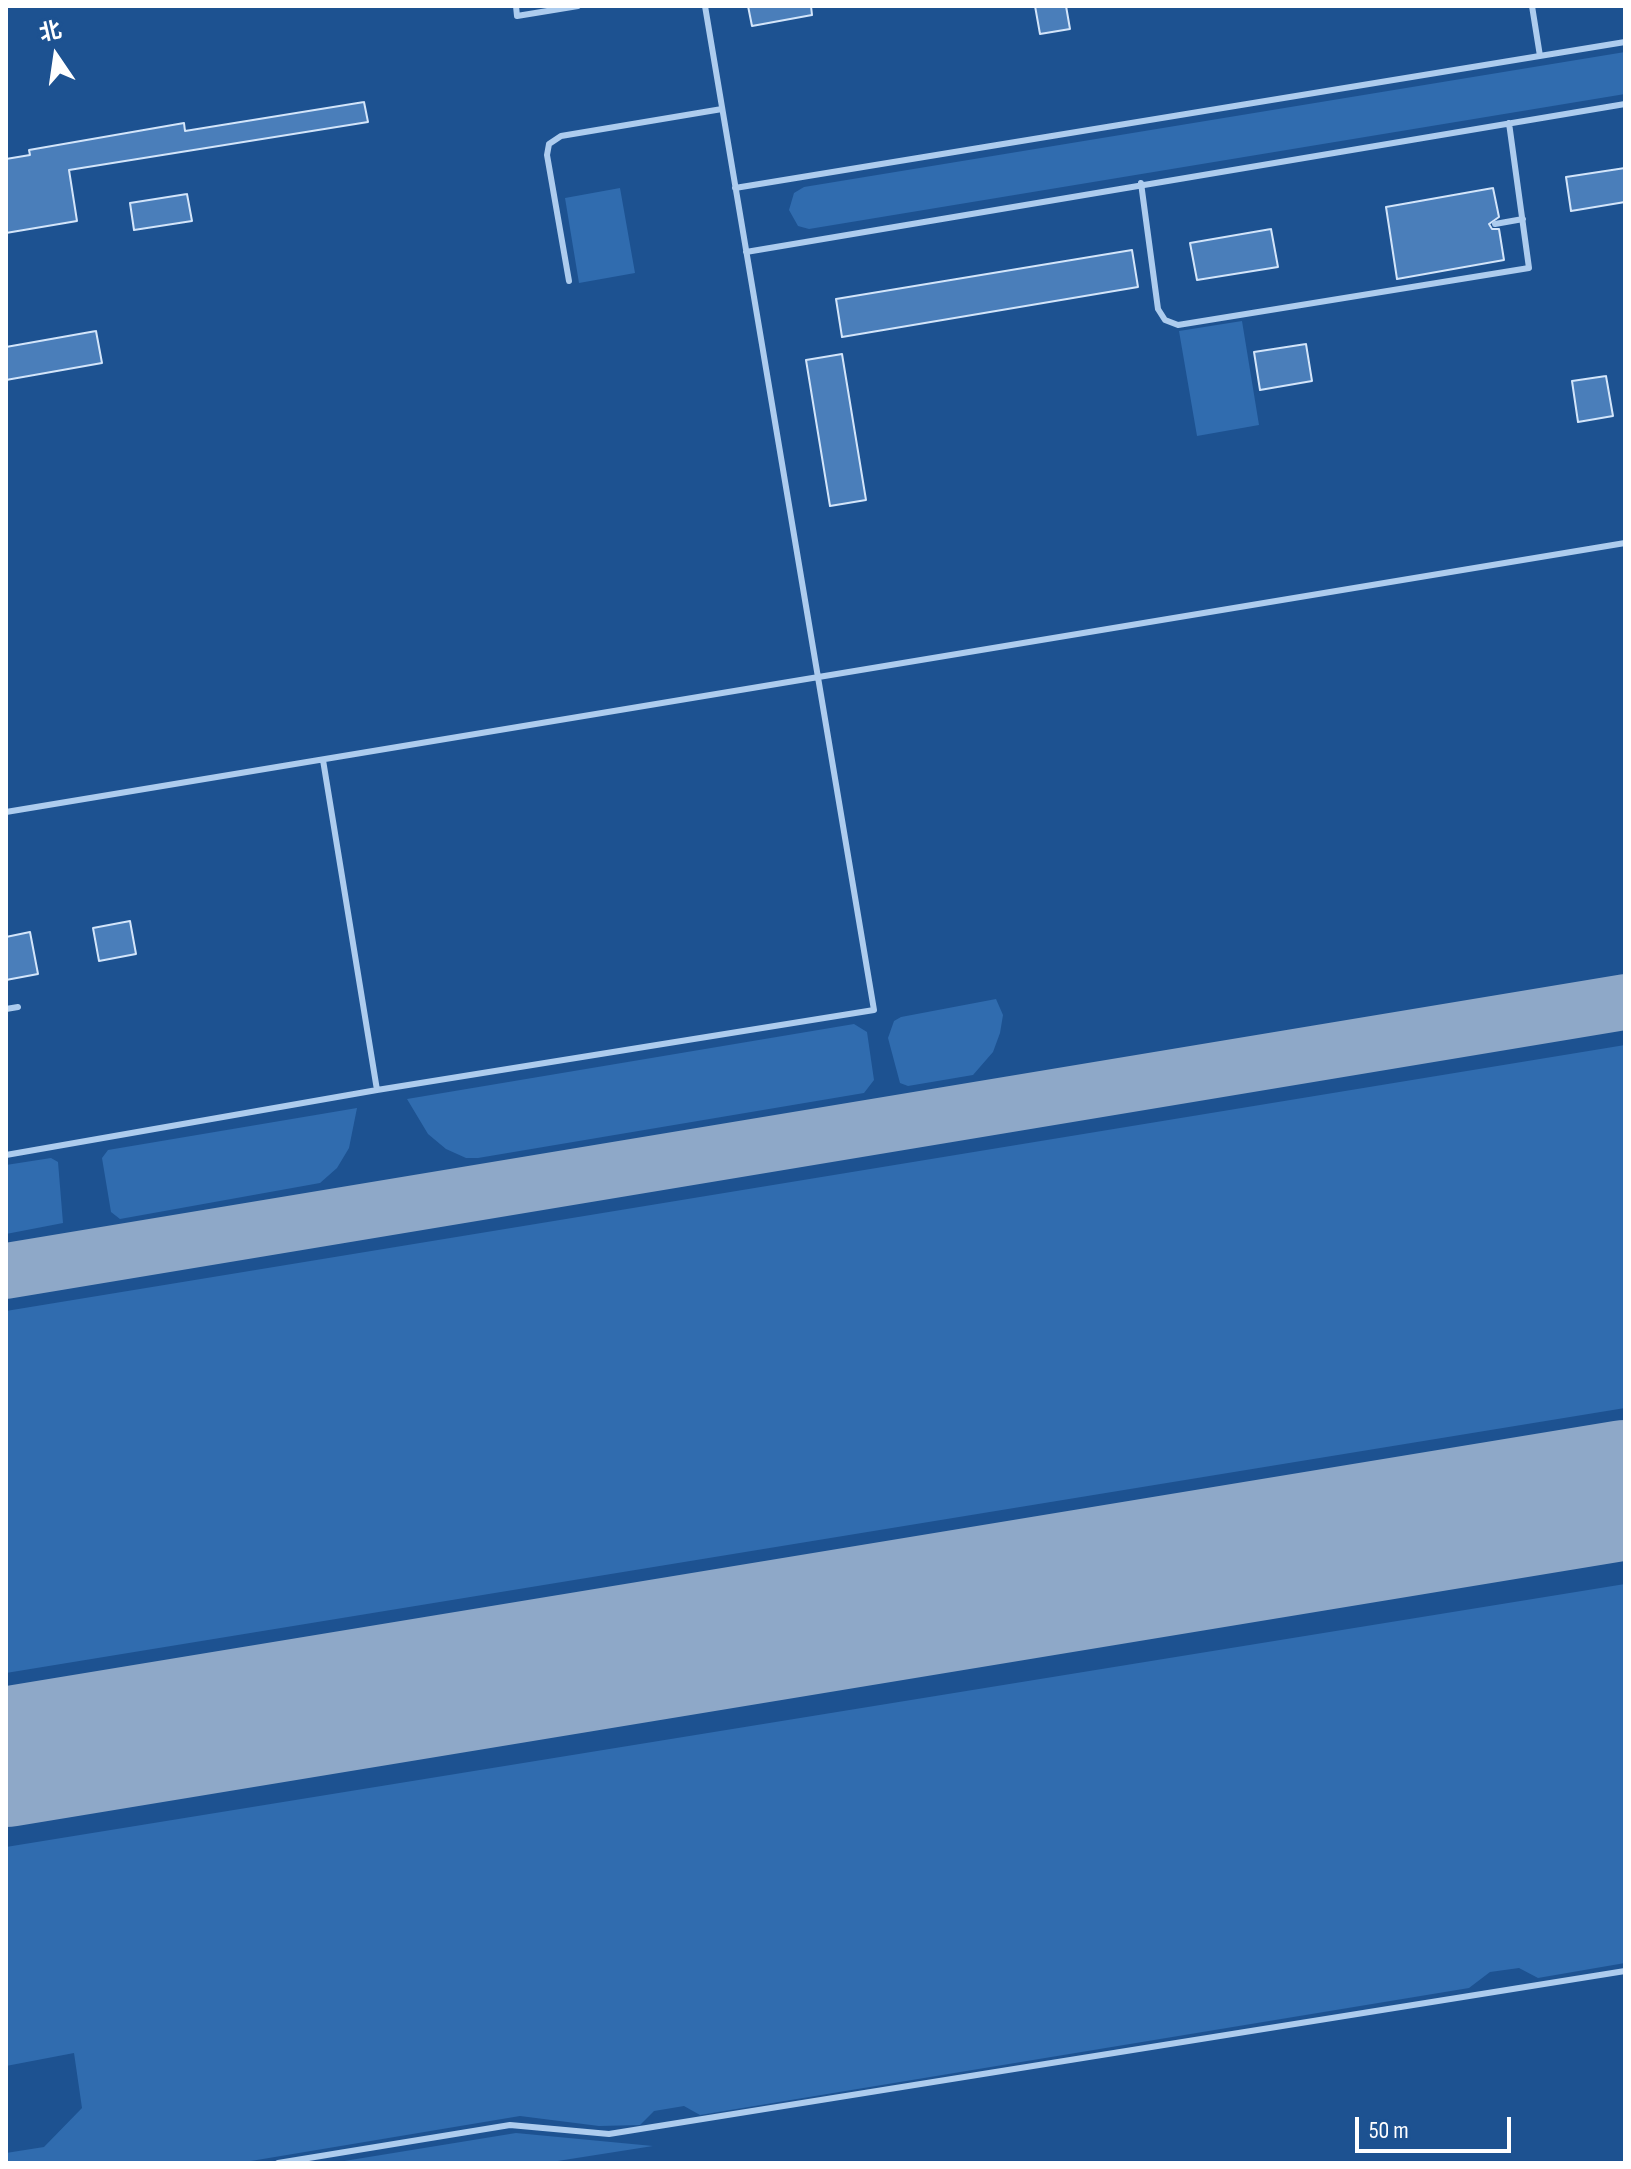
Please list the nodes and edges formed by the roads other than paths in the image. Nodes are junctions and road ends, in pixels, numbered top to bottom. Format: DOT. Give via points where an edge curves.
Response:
graph roads {
  1 [pos="516,6"];
  2 [pos="578,6"];
  3 [pos="705,6"];
  4 [pos="1532,6"];
  5 [pos="1625,42"];
  6 [pos="1540,56"];
  7 [pos="1625,104"];
  8 [pos="722,109"];
  9 [pos="1509,123"];
  10 [pos="1141,183"];
  11 [pos="735,188"];
  12 [pos="1523,219"];
  13 [pos="1495,224"];
  14 [pos="746,252"];
  15 [pos="569,281"];
  16 [pos="1625,543"];
  17 [pos="818,676"];
  18 [pos="323,760"];
  19 [pos="6,812"];
  20 [pos="18,1007"];
  21 [pos="6,1009"];
  22 [pos="377,1090"];
  23 [pos="6,1155"];
  24 [pos="1625,1971"];
  25 [pos="278,2163"];
  1 -- 2 [label="lane" via="517,16"];
  3 -- 8 [label="lane"];
  4 -- 6 [label="lane"];
  5 -- 6 [label="lane"];
  6 -- 11 [label="lane"];
  7 -- 9 [label="lane"];
  8 -- 11 [label="lane"];
  8 -- 15 [label="lane" via="561,136 549,144"];
  9 -- 10 [label="lane"];
  9 -- 12 [label="lane"];
  10 -- 12 [label="lane" via="1158,309 1165,320 1178,325 1529,268"];
  10 -- 14 [label="lane"];
  11 -- 14 [label="lane"];
  12 -- 13 [label="lane"];
  14 -- 17 [label="lane"];
  16 -- 17 [label="lane"];
  17 -- 18 [label="lane"];
  17 -- 22 [label="lane" via="874,1010"];
  18 -- 19 [label="lane"];
  18 -- 22 [label="lane"];
  20 -- 21 [label="lane"];
  22 -- 23 [label="lane"];
  24 -- 25 [label="lane" via="609,2134 510,2125"];
}
